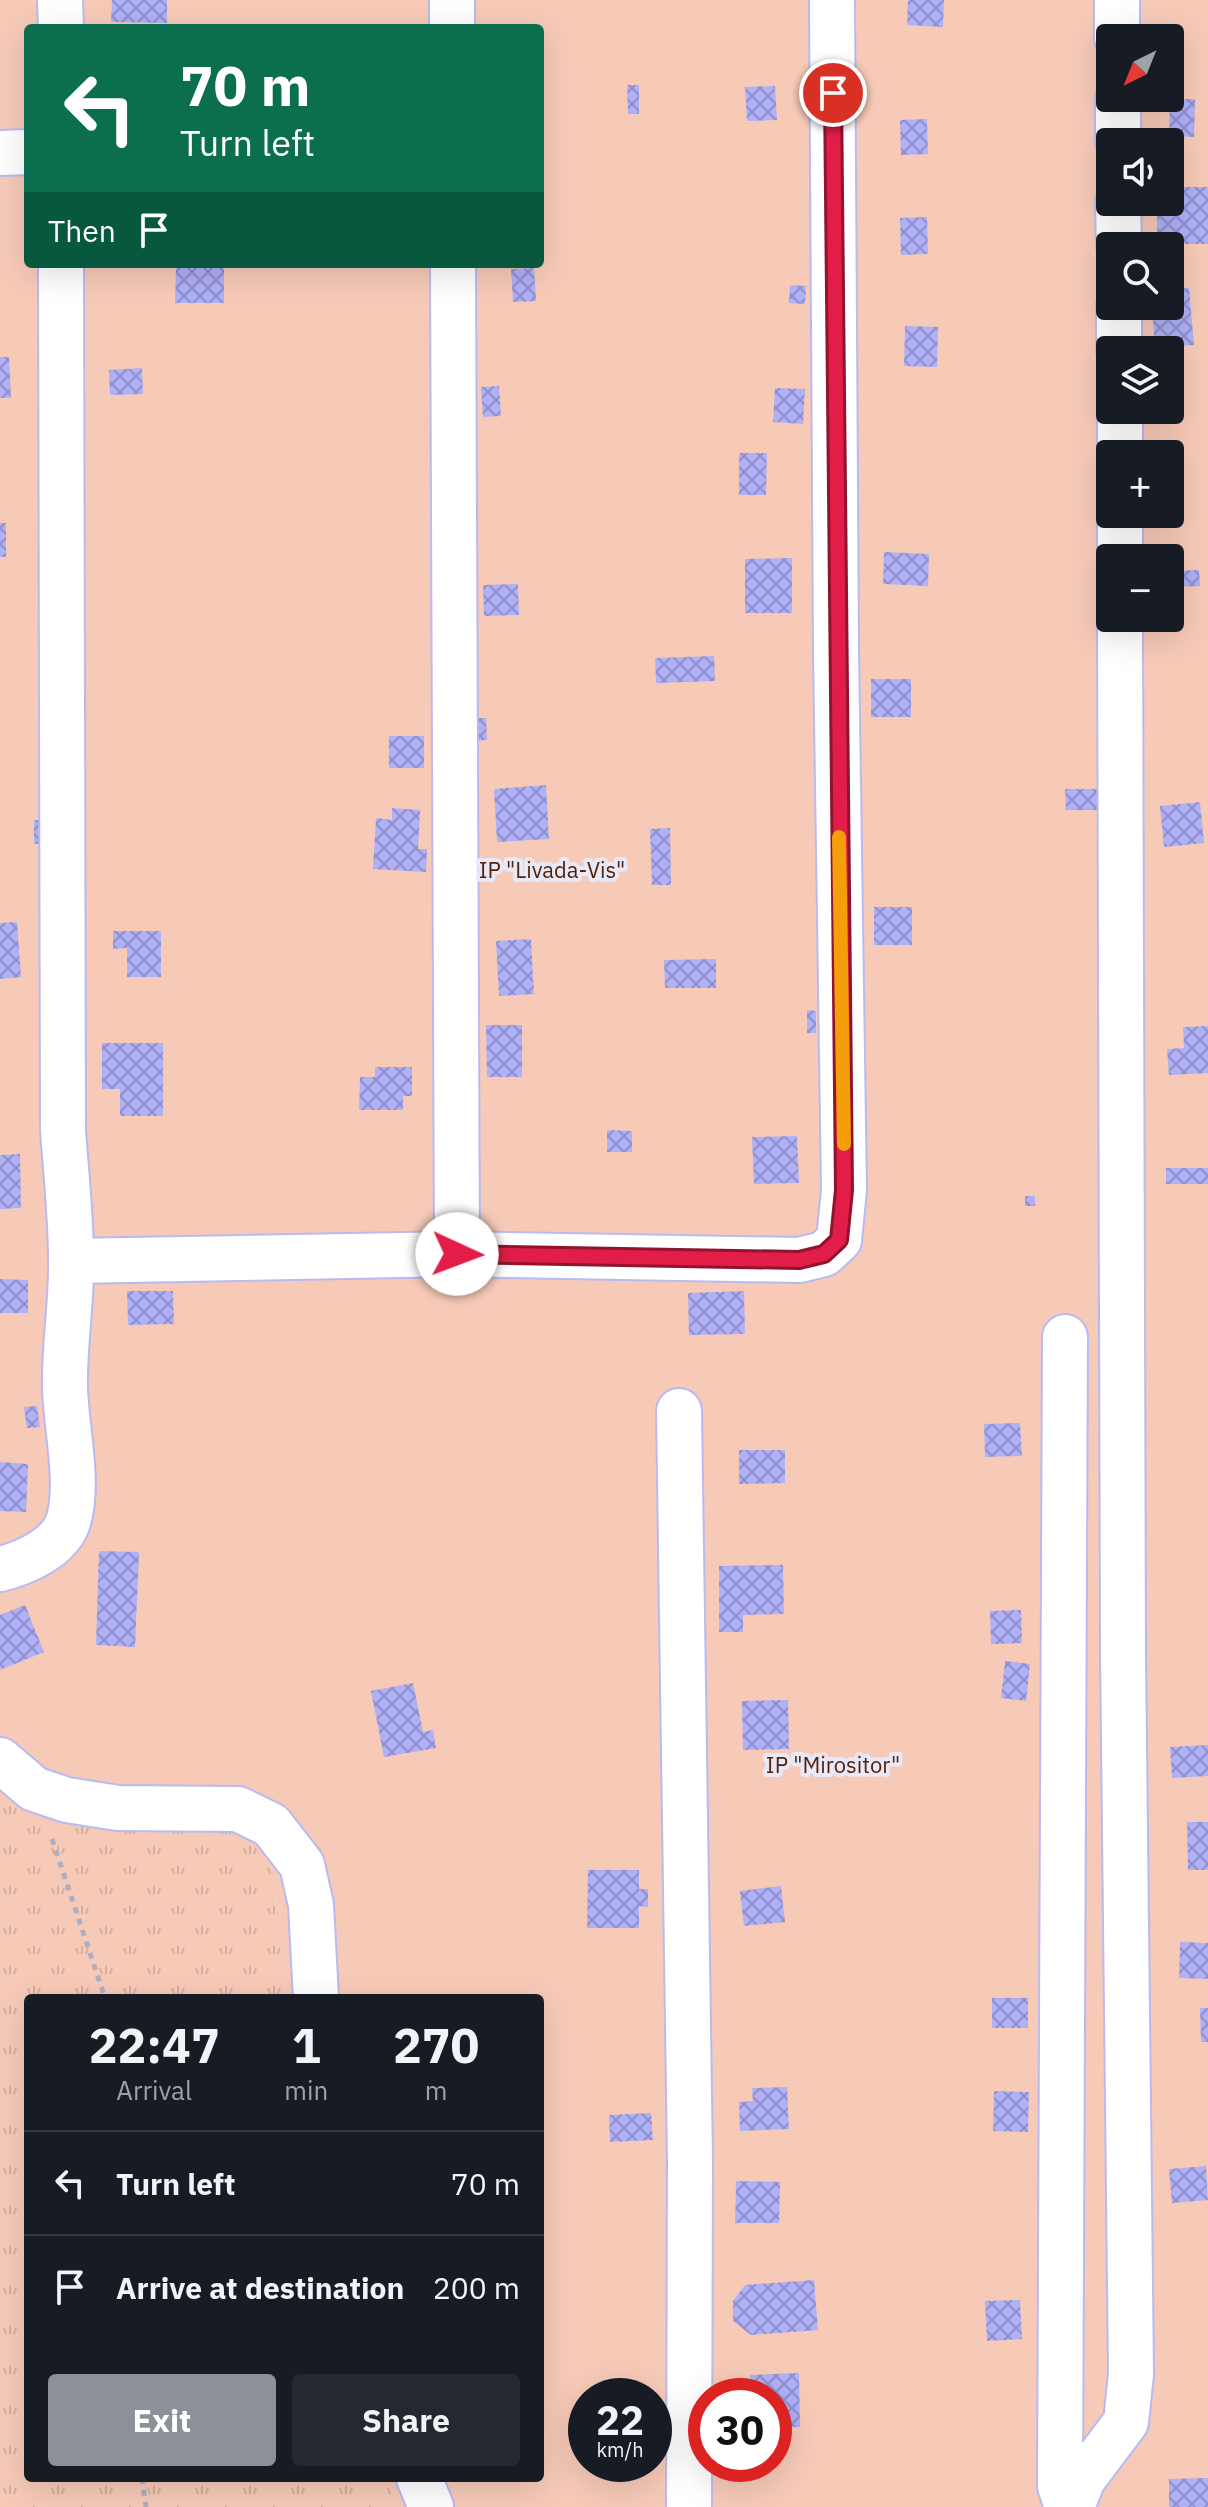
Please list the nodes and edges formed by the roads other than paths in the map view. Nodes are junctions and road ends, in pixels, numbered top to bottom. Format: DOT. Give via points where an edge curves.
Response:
graph roads {
  1 [pos="60,0"];
  2 [pos="452,0"];
  3 [pos="832,0"];
  4 [pos="1117,0"];
  5 [pos="61,24"];
  6 [pos="452,24"];
  7 [pos="1117,24"];
  8 [pos="24,152"];
  9 [pos="0,153"];
  10 [pos="61,268"];
  11 [pos="453,268"];
  12 [pos="1120,632"];
  13 [pos="457,1254"];
  14 [pos="71,1261"];
  15 [pos="1065,1337"];
  16 [pos="679,1411"];
  17 [pos="0,1569"];
  18 [pos="0,1760"];
  19 [pos="316,1994"];
  20 [pos="421,2482"];
  21 [pos="431,2507"];
  22 [pos="689,2507"];
  23 [pos="1070,2507"];
  1 -- 5 [label="street"];
  2 -- 6 [label="street"];
  3 -- 13 [label="street" via="844,1190 839,1240 824,1254 799,1260"];
  4 -- 7 [label="street"];
  8 -- 9 [label="street"];
  10 -- 14 [label="street" via="63,1130"];
  11 -- 13 [label="street"];
  12 -- 23 [label="street" via="1131,2374 1126,2422 1083,2479"];
  13 -- 14 [label="street"];
  14 -- 17 [label="street" via="64,1348 74,1495 67,1525 55,1542"];
  15 -- 23 [label="street" via="1060,2486"];
  16 -- 22 [label="street" via="690,2161"];
  18 -- 19 [label="street" via="34,1789 67,1800 118,1808 238,1809 271,1825 302,1865 311,1905"];
  20 -- 21 [label="street"];
}
